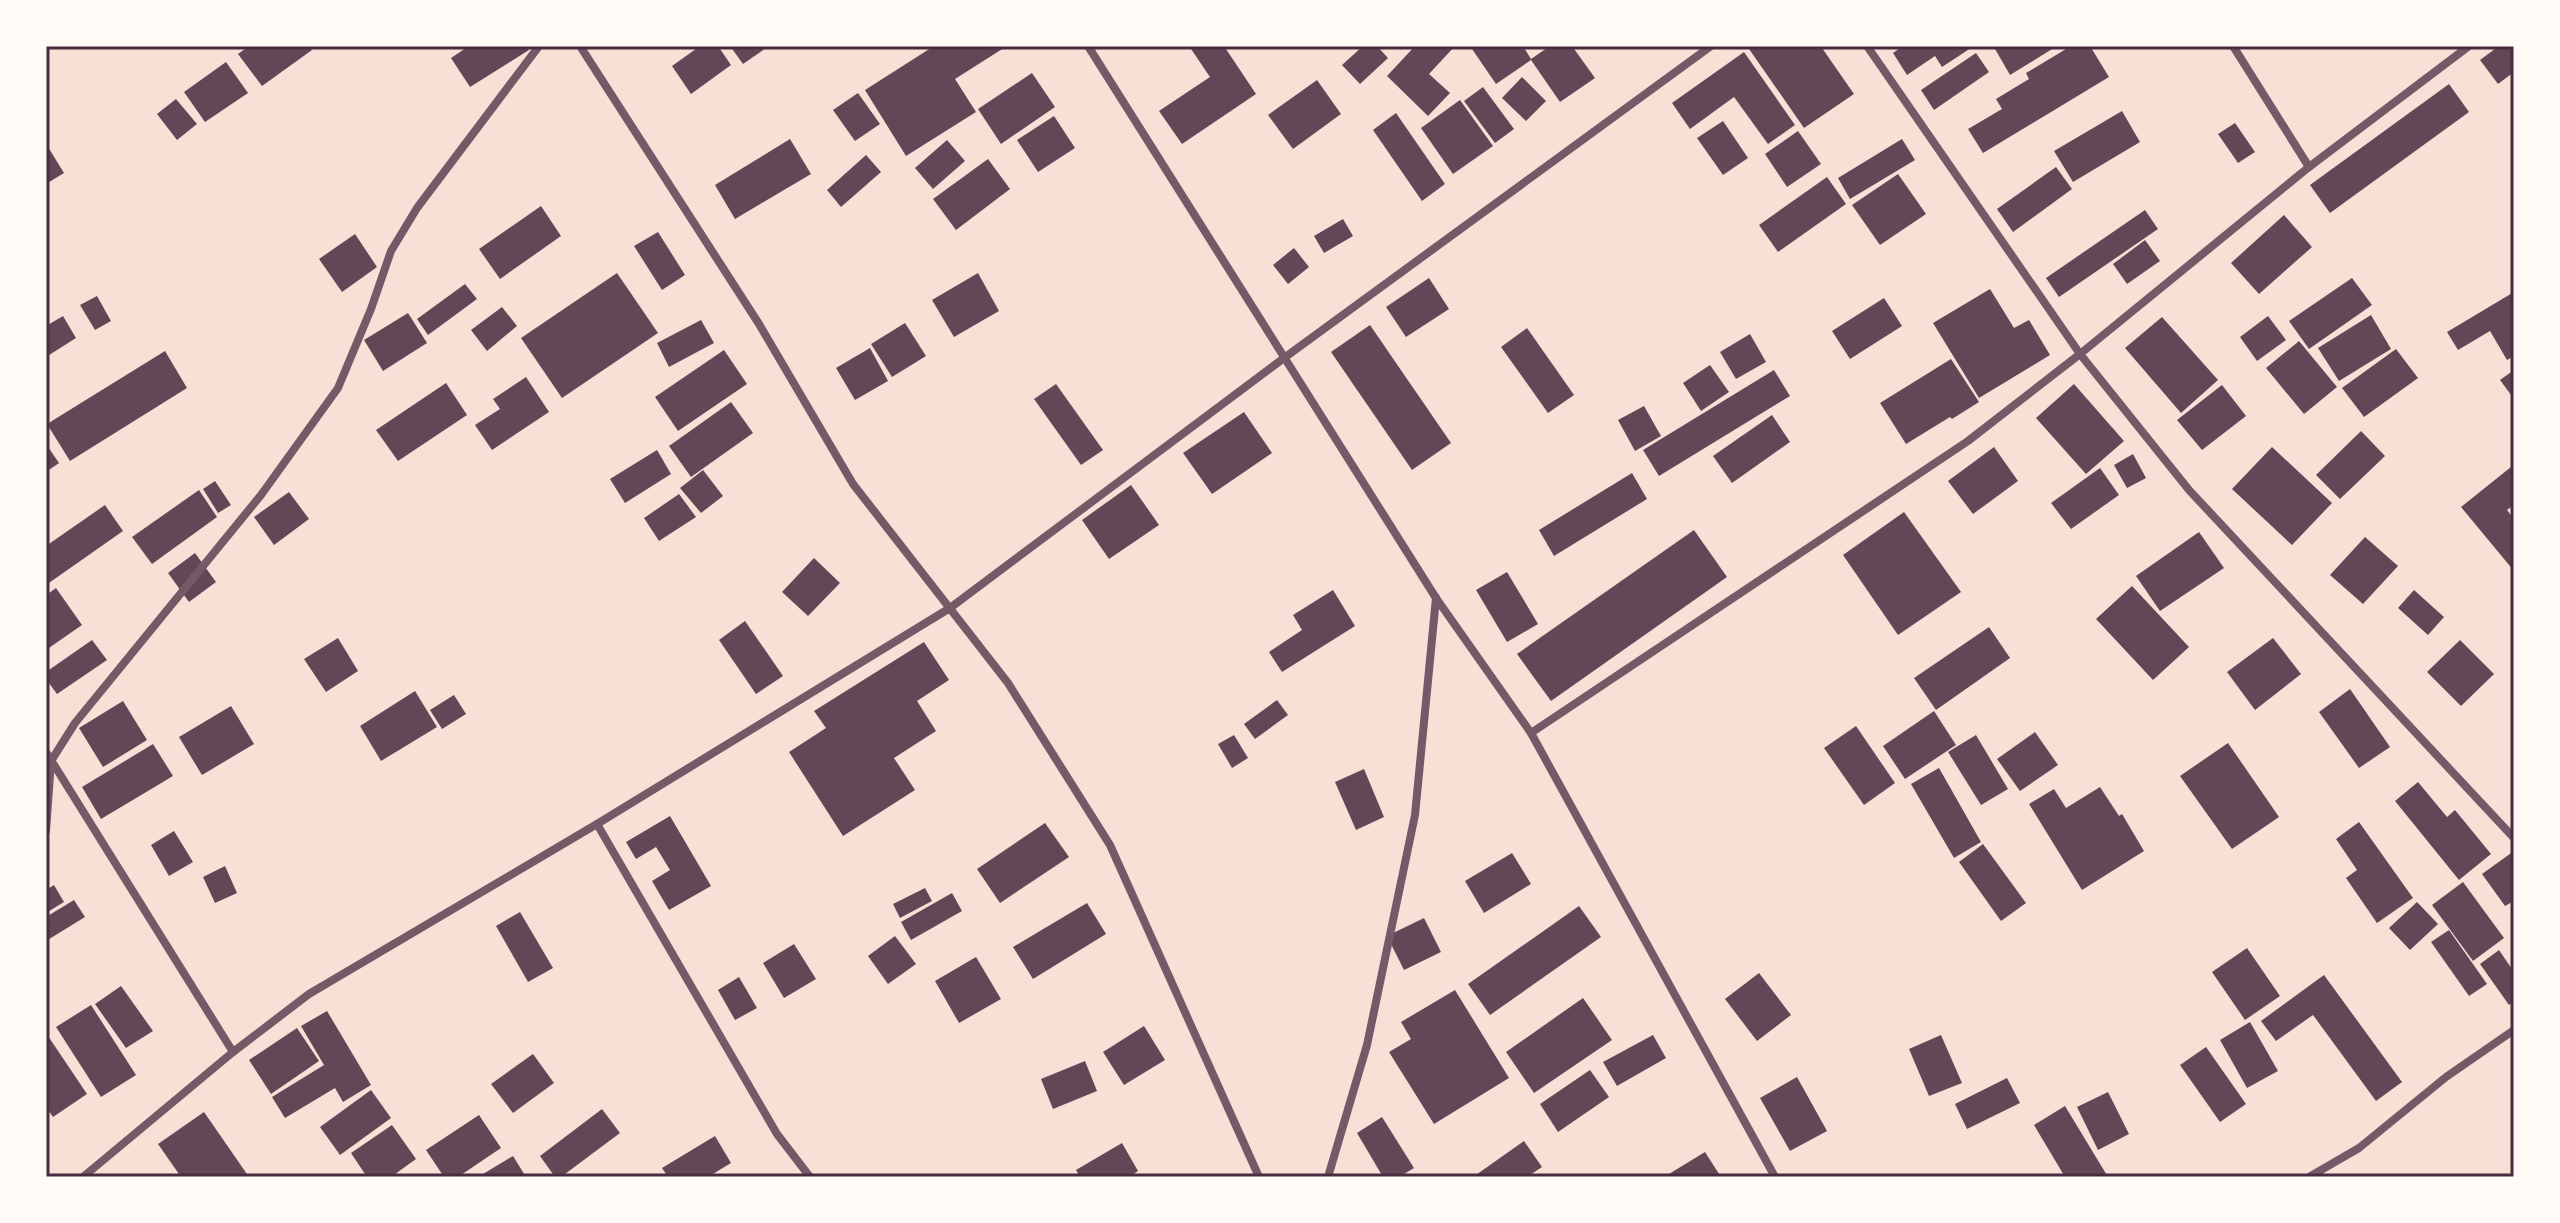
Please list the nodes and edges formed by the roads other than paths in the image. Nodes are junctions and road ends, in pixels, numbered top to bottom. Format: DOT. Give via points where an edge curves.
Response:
graph roads {
  1 [pos="539,46"];
  2 [pos="580,46"];
  3 [pos="1088,46"];
  4 [pos="1711,46"];
  5 [pos="1867,46"];
  6 [pos="2233,46"];
  7 [pos="2469,46"];
  8 [pos="2309,167"];
  9 [pos="2080,354"];
  10 [pos="1284,358"];
  11 [pos="1436,598"];
  12 [pos="950,608"];
  13 [pos="1531,733"];
  14 [pos="49,756"];
  15 [pos="597,824"];
  16 [pos="46,831"];
  17 [pos="2514,838"];
  18 [pos="2514,1030"];
  19 [pos="233,1052"];
  20 [pos="83,1177"];
  21 [pos="810,1177"];
  22 [pos="1259,1177"];
  23 [pos="1328,1177"];
  24 [pos="1775,1177"];
  25 [pos="2309,1177"];
  1 -- 14 [label="street" via="417,208 391,251 338,388 261,495"];
  2 -- 12 [label="street" via="759,324 853,484"];
  3 -- 10 [label="street"];
  4 -- 10 [label="street"];
  5 -- 9 [label="street"];
  6 -- 8 [label="street"];
  7 -- 8 [label="street"];
  8 -- 9 [label="street"];
  9 -- 13 [label="street" via="1968,441"];
  9 -- 17 [label="street" via="2189,490"];
  10 -- 11 [label="street"];
  10 -- 12 [label="street"];
  11 -- 13 [label="street"];
  11 -- 23 [label="street" via="1415,815 1367,1045"];
  12 -- 15 [label="street"];
  12 -- 22 [label="street" via="1008,683 1110,845"];
  13 -- 24 [label="street"];
  14 -- 16 [label="street"];
  14 -- 19 [label="street"];
  15 -- 19 [label="street" via="309,994"];
  15 -- 21 [label="street" via="777,1134"];
  18 -- 25 [label="street" via="2359,1148"];
  19 -- 20 [label="street"];
}
